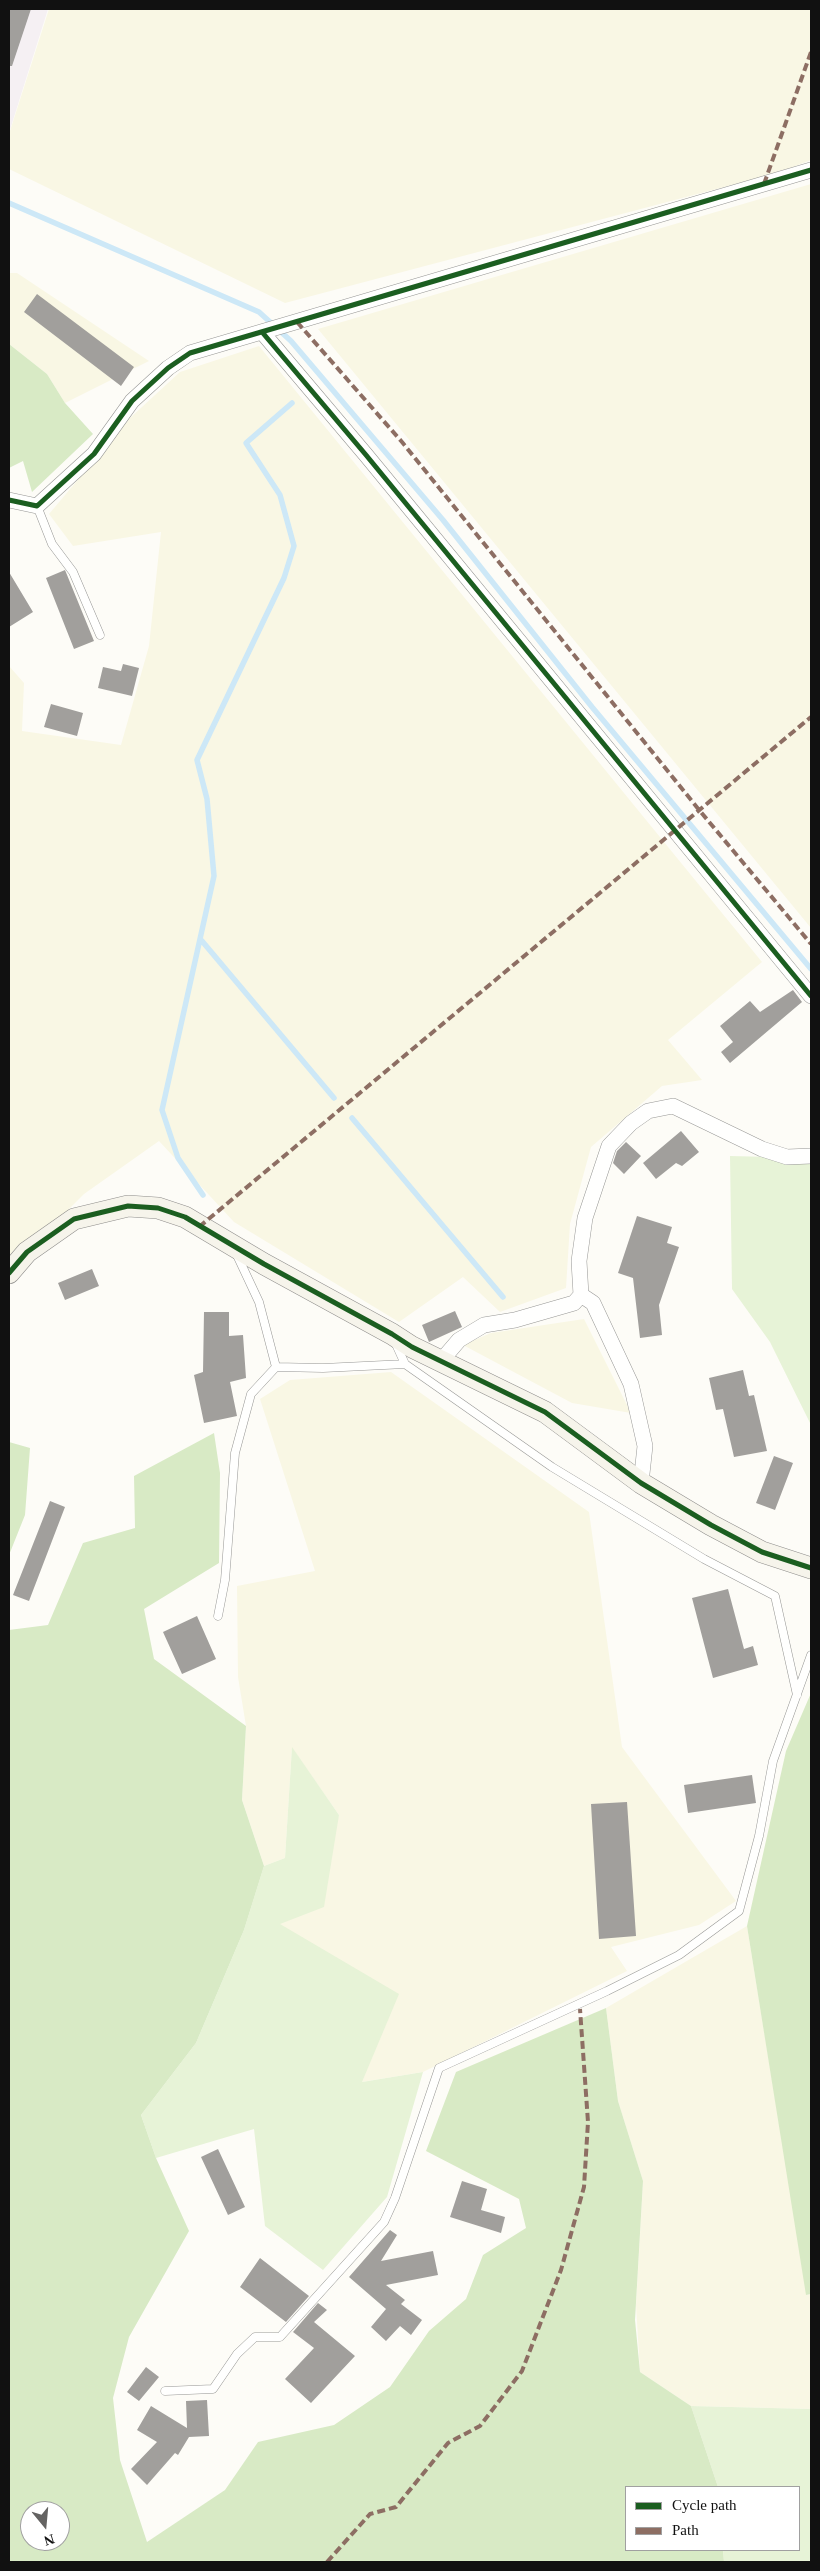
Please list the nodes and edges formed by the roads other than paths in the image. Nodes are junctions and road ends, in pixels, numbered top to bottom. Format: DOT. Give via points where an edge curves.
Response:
graph roads {
  1 [pos="811,170"];
  2 [pos="265,331"];
  3 [pos="9,500"];
  4 [pos="37,506"];
  5 [pos="100,636"];
  6 [pos="811,996"];
  7 [pos="811,1156"];
  8 [pos="233,1246"];
  9 [pos="9,1273"];
  10 [pos="581,1294"];
  11 [pos="392,1334"];
  12 [pos="441,1361"];
  13 [pos="405,1364"];
  14 [pos="276,1366"];
  15 [pos="641,1483"];
  16 [pos="811,1568"];
  17 [pos="218,1616"];
  18 [pos="811,1655"];
  19 [pos="797,1695"];
  20 [pos="165,2391"];
  1 -- 2 [label="street"];
  2 -- 4 [label="street" via="190,353 168,368 132,401 94,454"];
  2 -- 6 [label="street"];
  3 -- 4 [label="street"];
  4 -- 5 [label="lane" via="52,544 73,572"];
  7 -- 10 [label="street" via="787,1157 762,1150 673,1106 648,1111 609,1146 585,1218 580,1261"];
  8 -- 9 [label="street" via="185,1217 158,1208 128,1206 74,1219 27,1252"];
  8 -- 11 [label="street"];
  8 -- 14 [label="lane" via="259,1302"];
  10 -- 12 [label="street" via="574,1303 515,1320 484,1325 460,1340"];
  10 -- 15 [label="street" via="593,1303 631,1384 645,1446"];
  11 -- 12 [label="street"];
  11 -- 13 [label="lane"];
  12 -- 15 [label="street" via="545,1412"];
  13 -- 14 [label="lane" via="323,1368"];
  13 -- 19 [label="lane" via="552,1467 704,1559 775,1596"];
  14 -- 17 [label="lane" via="251,1394 235,1453 226,1580"];
  15 -- 16 [label="street" via="762,1552"];
  18 -- 19 [label="lane"];
  19 -- 20 [label="lane" via="772,1761 759,1836 739,1911 679,1955 439,2068 384,2222 280,2337 255,2337 237,2354 213,2389"];
}
